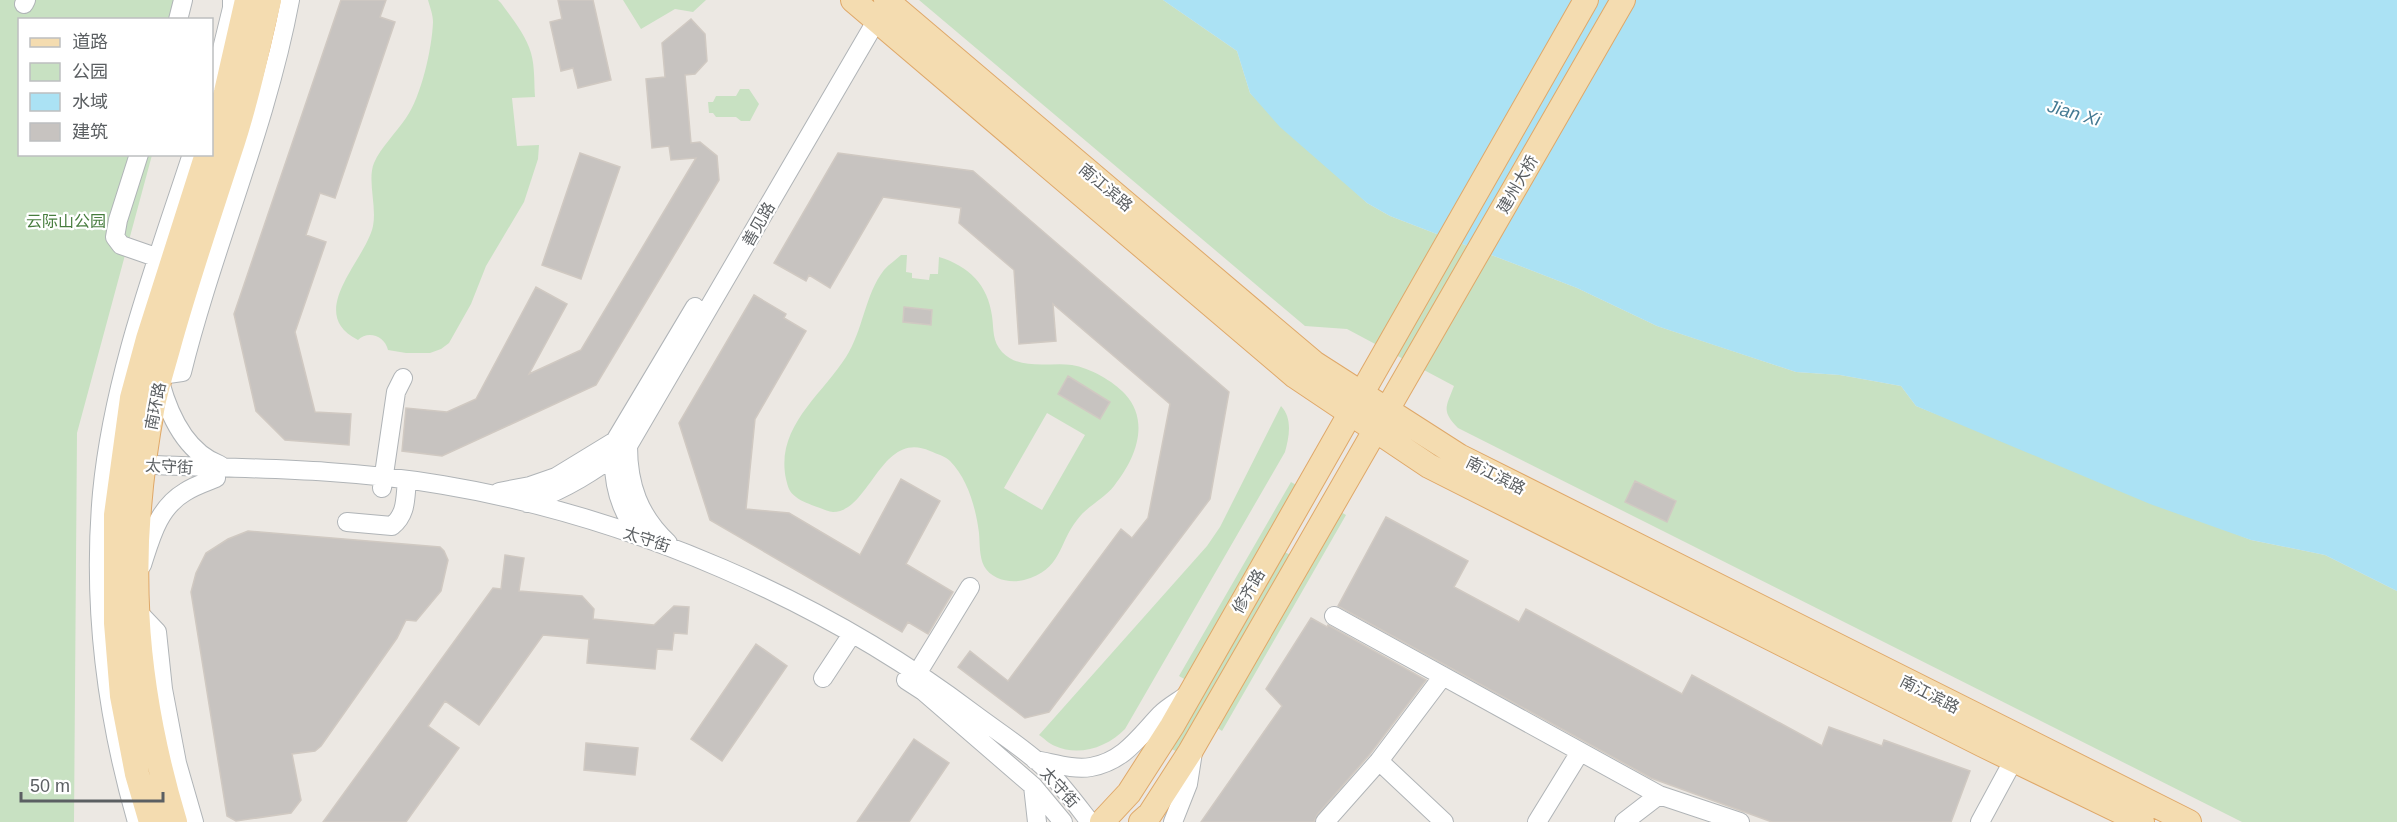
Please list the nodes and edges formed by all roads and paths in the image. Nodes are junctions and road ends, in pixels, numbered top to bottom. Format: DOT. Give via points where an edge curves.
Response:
graph roads {
  1 [pos="183,0"];
  2 [pos="232,0"];
  3 [pos="247,0"];
  4 [pos="268,0"];
  5 [pos="290,0"];
  6 [pos="1586,0"];
  7 [pos="1623,0"];
  8 [pos="875,6"];
  9 [pos="178,18"];
  10 [pos="213,86"];
  11 [pos="213,138"];
  12 [pos="138,156"];
  13 [pos="192,156"];
  14 [pos="206,156"];
  15 [pos="166,260"];
  16 [pos="1383,353"];
  17 [pos="1411,368"];
  18 [pos="403,378"];
  19 [pos="160,379"];
  20 [pos="1355,403"];
  21 [pos="1381,420"];
  22 [pos="619,448"];
  23 [pos="133,470"];
  24 [pos="221,473"];
  25 [pos="383,483"];
  26 [pos="407,486"];
  27 [pos="492,494"];
  28 [pos="531,501"];
  29 [pos="508,509"];
  30 [pos="348,522"];
  31 [pos="642,536"];
  32 [pos="664,549"];
  33 [pos="135,586"];
  34 [pos="970,587"];
  35 [pos="136,611"];
  36 [pos="1334,616"];
  37 [pos="849,639"];
  38 [pos="1443,676"];
  39 [pos="823,678"];
  40 [pos="914,678"];
  41 [pos="1191,692"];
  42 [pos="1194,744"];
  43 [pos="2019,750"];
  44 [pos="1580,752"];
  45 [pos="1034,759"];
  46 [pos="1379,761"];
  47 [pos="1033,786"];
  48 [pos="1659,795"];
  49 [pos="137,822"];
  50 [pos="151,822"];
  51 [pos="175,822"];
  52 [pos="194,822"];
  53 [pos="1038,822"];
  54 [pos="1063,822"];
  55 [pos="1090,822"];
  56 [pos="1101,822"];
  57 [pos="1141,822"];
  58 [pos="1173,822"];
  59 [pos="1325,822"];
  60 [pos="1444,822"];
  61 [pos="1537,822"];
  62 [pos="1624,822"];
  63 [pos="1740,822"];
  64 [pos="1980,822"];
  65 [pos="2142,822"];
  66 [pos="2189,822"];
  1 -- 9 [label="street"];
  2 -- 10 [label="street"];
  3 -- 11 [label="main road"];
  4 -- 19 [label="main road, 南环路" via="231,151 184,290"];
  5 -- 19 [label="street" via="263,111 182,372"];
  6 -- 16 [label="main road, 建州大桥"];
  7 -- 17 [label="main road, 建州大桥"];
  8 -- 20 [label="main road, 南江滨路" via="1314,363"];
  8 -- 22 [label="street, 善见路"];
  12 -- 15 [label="street" via="115,237 121,245"];
  13 -- 15 [label="street"];
  14 -- 15 [label="main road, 南环路"];
  15 -- 23 [label="main road, 南环路" via="132,398"];
  15 -- 49 [label="street" via="125,372 102,493 99,616 105,678 124,778"];
  16 -- 20 [label="main road, 修齐路"];
  17 -- 21 [label="main road, 修齐路"];
  18 -- 25 [label="street" via="396,392"];
  19 -- 23 [label="main road, 南环路"];
  19 -- 24 [label="street" via="167,408 196,452"];
  20 -- 21 [label="main road, 南江滨路"];
  20 -- 41 [label="main road, 修齐路"];
  21 -- 42 [label="main road, 修齐路"];
  21 -- 43 [label="main road, 南江滨路" via="1459,456"];
  22 -- 27 [label="street" via="556,477"];
  22 -- 28 [label="street" via="573,484"];
  22 -- 31 [label="street" via="615,484 620,504"];
  22 -- 32 [label="street" via="639,507"];
  23 -- 24 [label="street, 太守街"];
  23 -- 33 [label="main road, 南环路" via="137,518"];
  23 -- 50 [label="main road, 南环路" via="116,515 118,644 122,696"];
  24 -- 25 [label="street, 太守街" via="324,470"];
  24 -- 33 [label="street" via="184,492 164,510 154,527"];
  25 -- 26 [label="street, 太守街"];
  26 -- 27 [label="street, 太守街"];
  26 -- 29 [label="street, 太守街"];
  26 -- 30 [label="street" via="404,510 392,526"];
  27 -- 28 [label="street, 太守街"];
  28 -- 29 [label="street"];
  28 -- 31 [label="street, 太守街"];
  29 -- 32 [label="street, 太守街"];
  31 -- 32 [label="street"];
  32 -- 37 [label="street, 太守街"];
  33 -- 35 [label="main road, 南环路"];
  34 -- 40 [label="street"];
  35 -- 51 [label="main road, 南环路" via="140,662 159,769"];
  35 -- 52 [label="street" via="157,632 173,742"];
  36 -- 38 [label="street"];
  37 -- 39 [label="street"];
  37 -- 40 [label="street, 太守街"];
  38 -- 44 [label="street"];
  38 -- 46 [label="street"];
  40 -- 45 [label="street, 太守街" via="934,683"];
  40 -- 47 [label="street, 太守街"];
  41 -- 45 [label="street" via="1162,713 1127,752 1114,760 1090,767"];
  41 -- 56 [label="main road, 修齐路" via="1129,794"];
  42 -- 57 [label="main road, 修齐路"];
  42 -- 58 [label="street" via="1188,784"];
  43 -- 64 [label="street"];
  43 -- 65 [label="main road, 南江滨路"];
  43 -- 66 [label="main road, 南江滨路"];
  44 -- 48 [label="street"];
  44 -- 61 [label="street"];
  45 -- 55 [label="street, 太守街"];
  46 -- 59 [label="street"];
  46 -- 60 [label="street"];
  47 -- 53 [label="street"];
  47 -- 54 [label="street, 太守街"];
  48 -- 62 [label="street"];
  48 -- 63 [label="street"];
}
